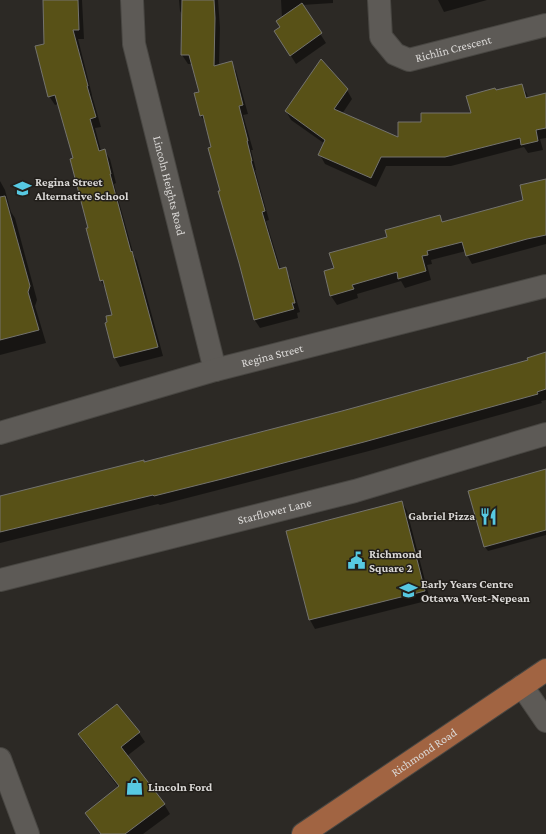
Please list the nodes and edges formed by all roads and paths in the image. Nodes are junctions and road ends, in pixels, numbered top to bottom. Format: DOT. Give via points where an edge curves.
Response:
graph roads {
  1 [pos="132,0"];
  2 [pos="378,0"];
  3 [pos="546,25"];
  4 [pos="546,286"];
  5 [pos="215,370"];
  6 [pos="0,433"];
  7 [pos="546,434"];
  8 [pos="0,580"];
  9 [pos="546,670"];
  10 [pos="522,686"];
  11 [pos="546,721"];
  12 [pos="0,759"];
  13 [pos="28,834"];
  14 [pos="303,834"];
  1 -- 5 [label="street, Lincoln Heights Road" via="134,44"];
  2 -- 3 [label="street, Richlin Crescent" via="381,37 395,54 409,60"];
  4 -- 5 [label="street, Regina Street"];
  5 -- 6 [label="street, Regina Street"];
  7 -- 8 [label="street, Starflower Lane" via="355,492"];
  9 -- 10 [label="main road, Richmond Road"];
  10 -- 11 [label="street"];
  10 -- 14 [label="main road, Richmond Road"];
  12 -- 13 [label="street"];
}
